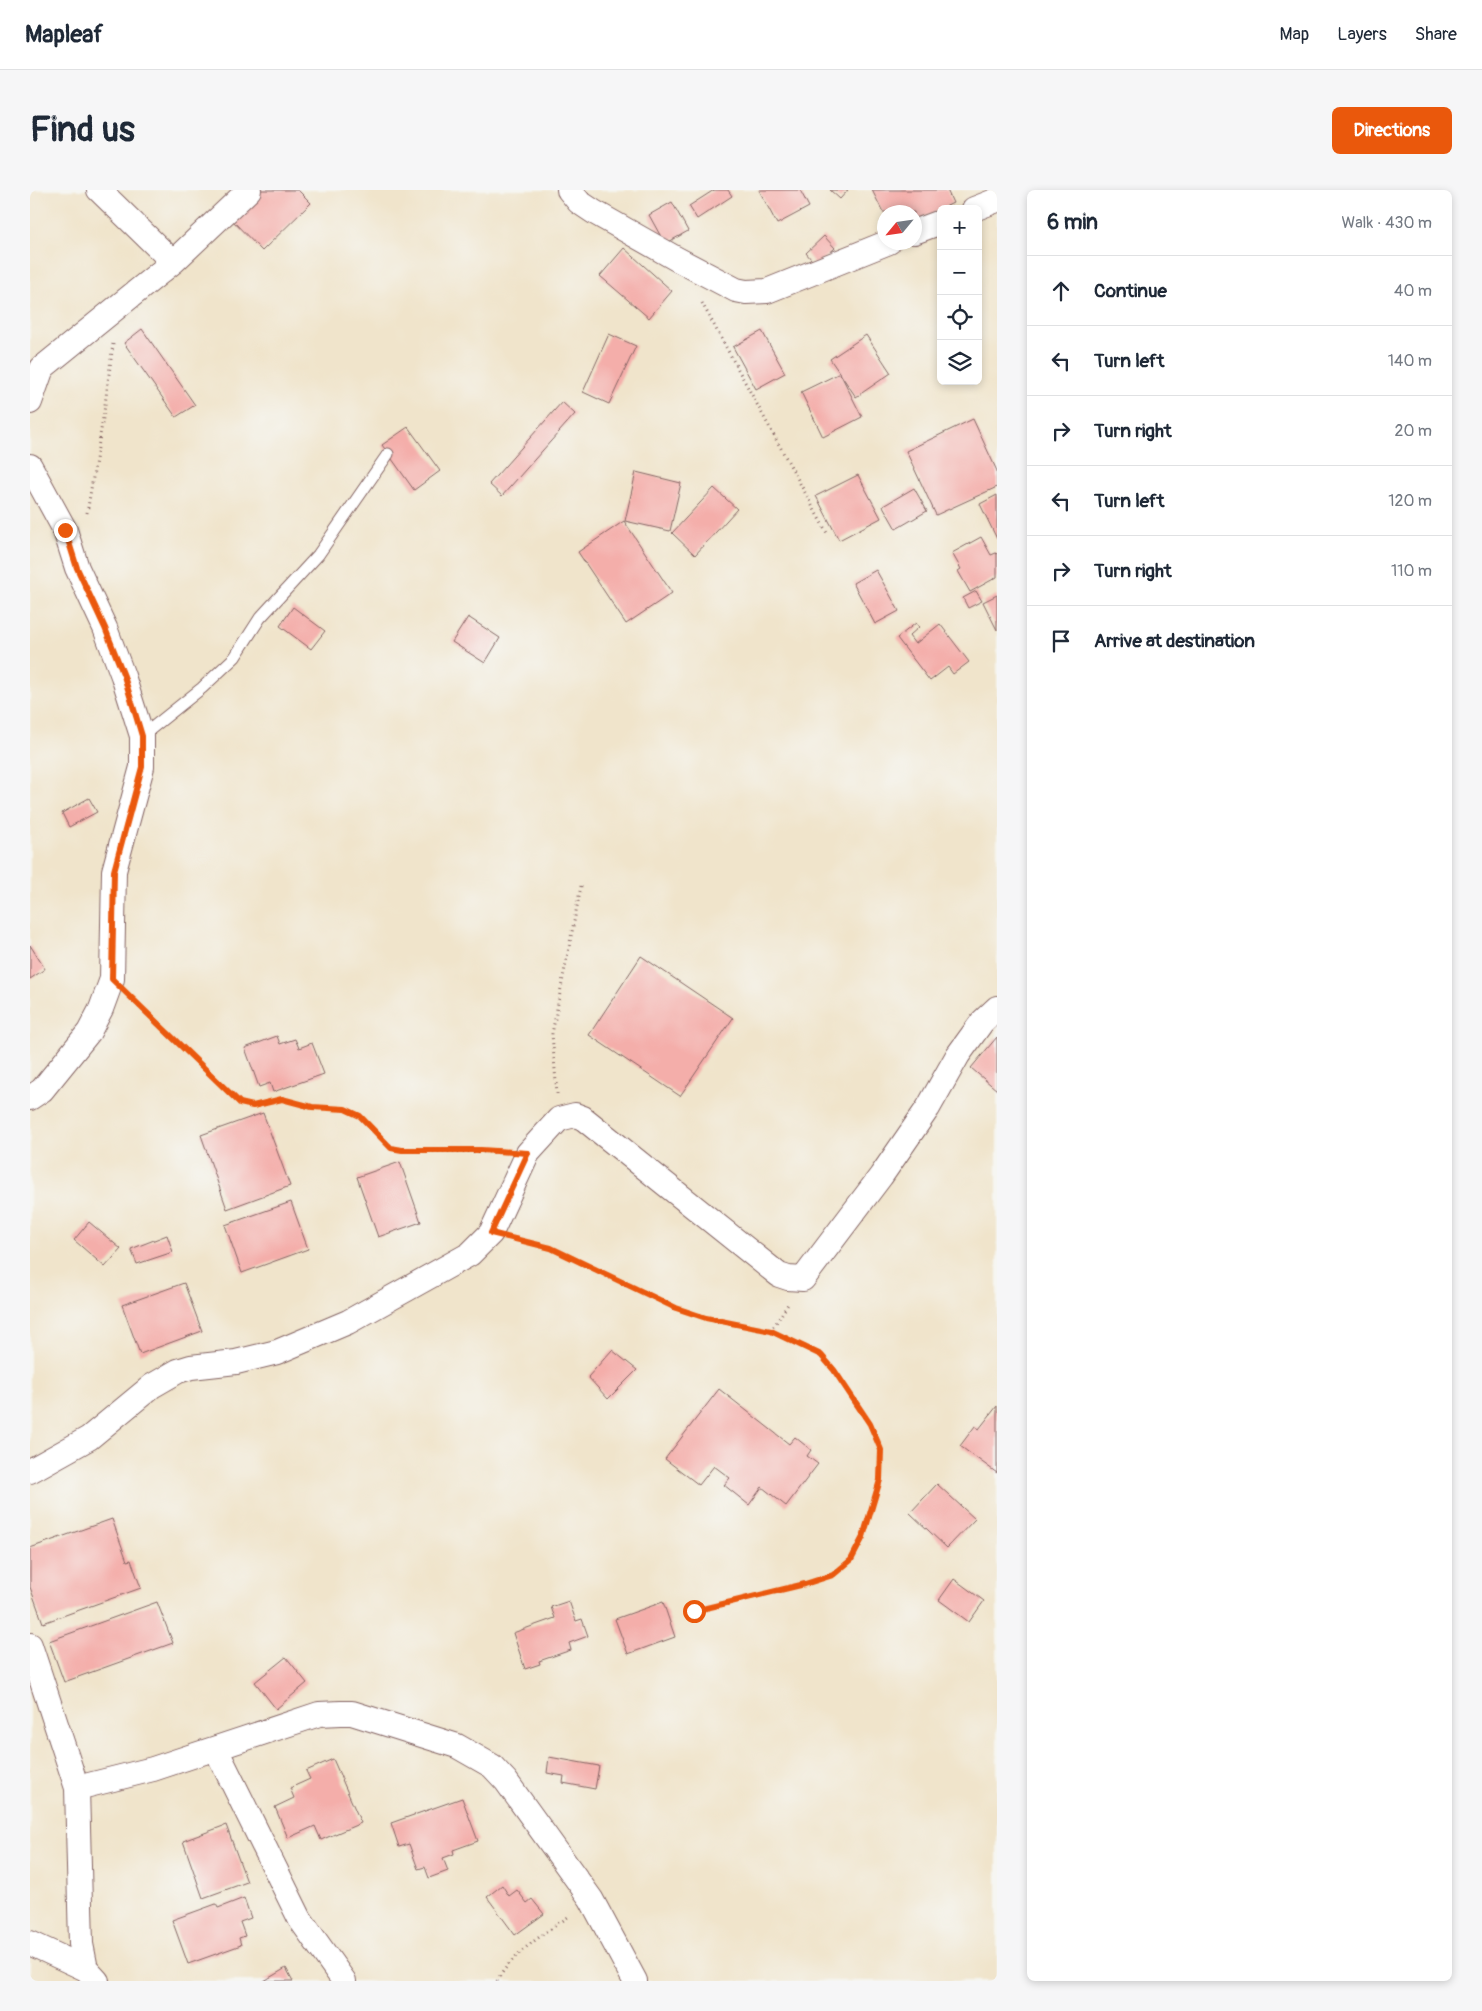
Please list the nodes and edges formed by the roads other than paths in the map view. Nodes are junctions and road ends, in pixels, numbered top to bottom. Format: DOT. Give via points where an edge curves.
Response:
graph roads {
  1 [pos="99,190"];
  2 [pos="249,190"];
  3 [pos="569,190"];
  4 [pos="997,200"];
  5 [pos="982,206"];
  6 [pos="937,223"];
  7 [pos="922,229"];
  8 [pos="877,247"];
  9 [pos="173,262"];
  10 [pos="36,374"];
  11 [pos="30,402"];
  12 [pos="388,454"];
  13 [pos="30,466"];
  14 [pos="142,736"];
  15 [pos="997,1008"];
  16 [pos="30,1098"];
  17 [pos="30,1471"];
  18 [pos="31,1652"];
  19 [pos="216,1749"];
  20 [pos="77,1788"];
  21 [pos="30,1943"];
  22 [pos="92,1975"];
  23 [pos="344,1981"];
  24 [pos="636,1981"];
  1 -- 9 [label="street"];
  2 -- 9 [label="street"];
  3 -- 8 [label="street" via="579,202 614,224 746,292 767,291"];
  4 -- 5 [label="street"];
  6 -- 7 [label="street"];
  9 -- 10 [label="street"];
  10 -- 11 [label="street"];
  12 -- 14 [label="lane" via="318,555 260,618 235,658"];
  13 -- 14 [label="street" via="65,530 77,568 124,676"];
  14 -- 16 [label="street" via="142,767 114,871 112,979 89,1032 42,1090"];
  15 -- 17 [label="street" via="982,1022 958,1055 923,1116 803,1279 779,1275 583,1118 575,1115 559,1119 528,1153 491,1233 470,1254 348,1322 259,1357 190,1367 168,1376 90,1438"];
  18 -- 20 [label="street"];
  19 -- 20 [label="street"];
  19 -- 23 [label="street" via="300,1919"];
  19 -- 24 [label="street" via="320,1714 341,1712 456,1746 492,1766 506,1781 591,1900"];
  20 -- 22 [label="street" via="81,1944"];
  21 -- 22 [label="street"];
}
